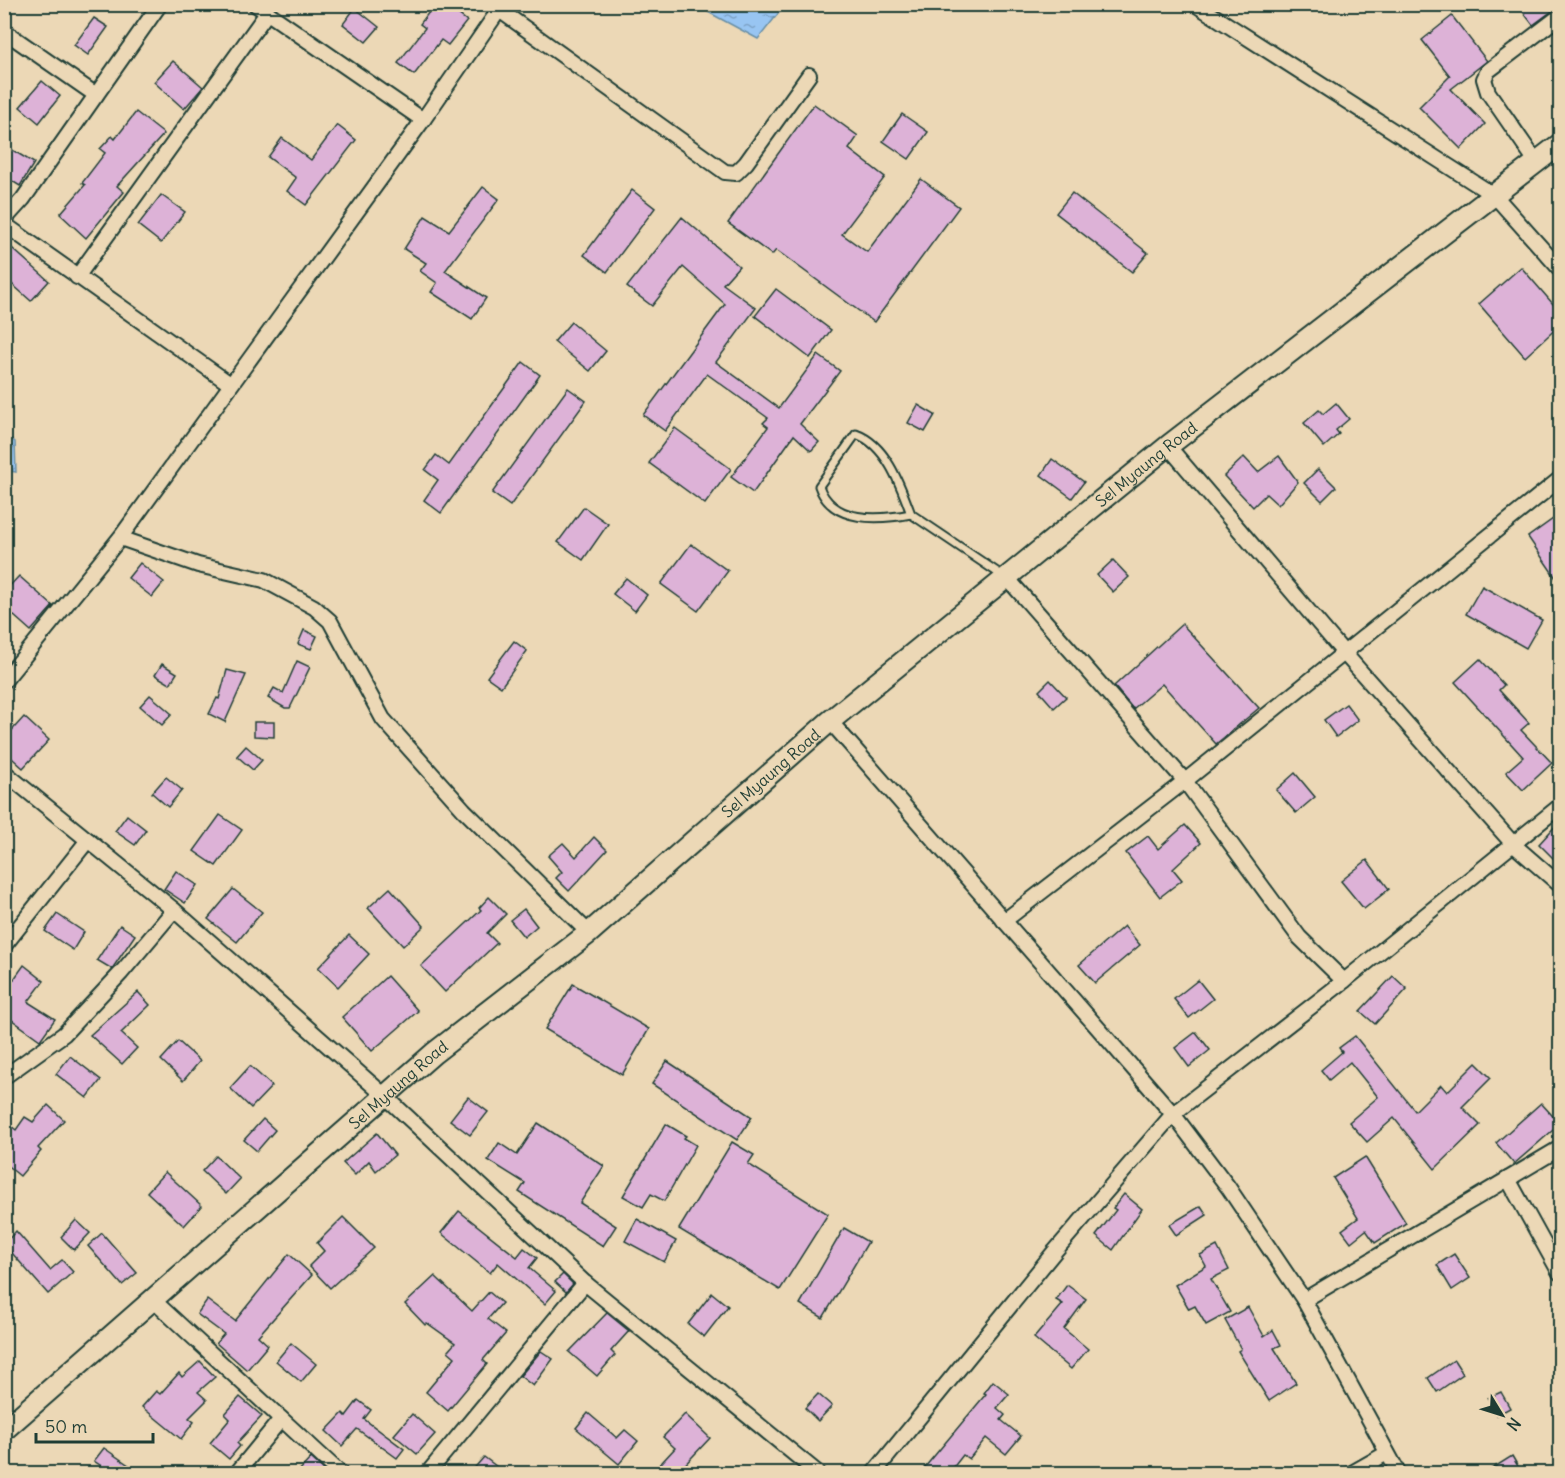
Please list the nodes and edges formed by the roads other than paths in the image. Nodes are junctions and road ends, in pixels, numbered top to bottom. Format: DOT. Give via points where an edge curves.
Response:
graph roads {
  1 [pos="160,4"];
  2 [pos="1195,4"];
  3 [pos="495,7"];
  4 [pos="261,9"];
  5 [pos="1560,16"];
  6 [pos="4,31"];
  7 [pos="809,75"];
  8 [pos="96,95"];
  9 [pos="423,120"];
  10 [pos="1560,144"];
  11 [pos="1537,163"];
  12 [pos="1495,196"];
  13 [pos="4,222"];
  14 [pos="1560,269"];
  15 [pos="77,277"];
  16 [pos="230,384"];
  17 [pos="1168,446"];
  18 [pos="1560,479"];
  19 [pos="910,514"];
  20 [pos="120,538"];
  21 [pos="1008,579"];
  22 [pos="1345,654"];
  23 [pos="4,681"];
  24 [pos="830,721"];
  25 [pos="4,772"];
  26 [pos="1185,781"];
  27 [pos="1560,806"];
  28 [pos="88,840"];
  29 [pos="1514,845"];
  30 [pos="1560,885"];
  31 [pos="174,910"];
  32 [pos="1004,921"];
  33 [pos="589,933"];
  34 [pos="4,946"];
  35 [pos="1344,981"];
  36 [pos="4,1077"];
  37 [pos="386,1096"];
  38 [pos="1173,1114"];
  39 [pos="1560,1148"];
  40 [pos="1508,1179"];
  41 [pos="1560,1273"];
  42 [pos="585,1283"];
  43 [pos="153,1300"];
  44 [pos="1304,1300"];
  45 [pos="281,1419"];
  46 [pos="4,1430"];
  47 [pos="1387,1453"];
  48 [pos="236,1473"];
  49 [pos="341,1473"];
  50 [pos="427,1473"];
  51 [pos="819,1473"];
  52 [pos="873,1473"];
  53 [pos="1350,1473"];
  54 [pos="1399,1473"];
  1 -- 8 [label="street"];
  2 -- 12 [label="street"];
  3 -- 7 [label="street" via="725,172 736,173 746,163"];
  3 -- 9 [label="street"];
  4 -- 9 [label="street"];
  4 -- 15 [label="street"];
  5 -- 11 [label="street" via="1488,71 1484,79 1488,92"];
  6 -- 8 [label="street"];
  8 -- 13 [label="street"];
  9 -- 16 [label="street"];
  10 -- 11 [label="main road, Sel Myaung Road"];
  11 -- 12 [label="main road, Sel Myaung Road"];
  12 -- 14 [label="street"];
  12 -- 17 [label="main road, Sel Myaung Road"];
  13 -- 15 [label="street"];
  15 -- 16 [label="street"];
  16 -- 20 [label="street"];
  17 -- 21 [label="main road, Sel Myaung Road"];
  17 -- 22 [label="street"];
  18 -- 22 [label="street"];
  19 -- 19 [label="lane" via="902,487 888,462 865,437 856,434 819,486 822,496 843,513 875,520"];
  19 -- 21 [label="lane"];
  20 -- 23 [label="street"];
  20 -- 33 [label="street" via="198,565 264,580 315,607 330,621 383,719 464,810"];
  21 -- 24 [label="main road, Sel Myaung Road"];
  21 -- 26 [label="street"];
  22 -- 26 [label="street"];
  22 -- 29 [label="street"];
  24 -- 32 [label="street"];
  24 -- 33 [label="main road, Sel Myaung Road"];
  25 -- 28 [label="street"];
  26 -- 32 [label="street"];
  26 -- 35 [label="street" via="1299,937"];
  27 -- 29 [label="street"];
  28 -- 31 [label="street"];
  28 -- 34 [label="street"];
  29 -- 30 [label="street"];
  29 -- 35 [label="street"];
  31 -- 36 [label="street" via="64,1034"];
  31 -- 37 [label="street"];
  32 -- 38 [label="street"];
  33 -- 37 [label="main road, Sel Myaung Road" via="434,1053"];
  35 -- 38 [label="street"];
  37 -- 42 [label="street"];
  37 -- 43 [label="main road, Sel Myaung Road"];
  38 -- 44 [label="street" via="1258,1229"];
  38 -- 52 [label="street"];
  39 -- 40 [label="street"];
  40 -- 41 [label="street"];
  40 -- 44 [label="street"];
  42 -- 50 [label="street"];
  42 -- 51 [label="street"];
  43 -- 45 [label="street"];
  43 -- 46 [label="main road, Sel Myaung Road"];
  44 -- 47 [label="street"];
  45 -- 48 [label="street"];
  45 -- 49 [label="street"];
  47 -- 53 [label="street"];
  47 -- 54 [label="street"];
}
